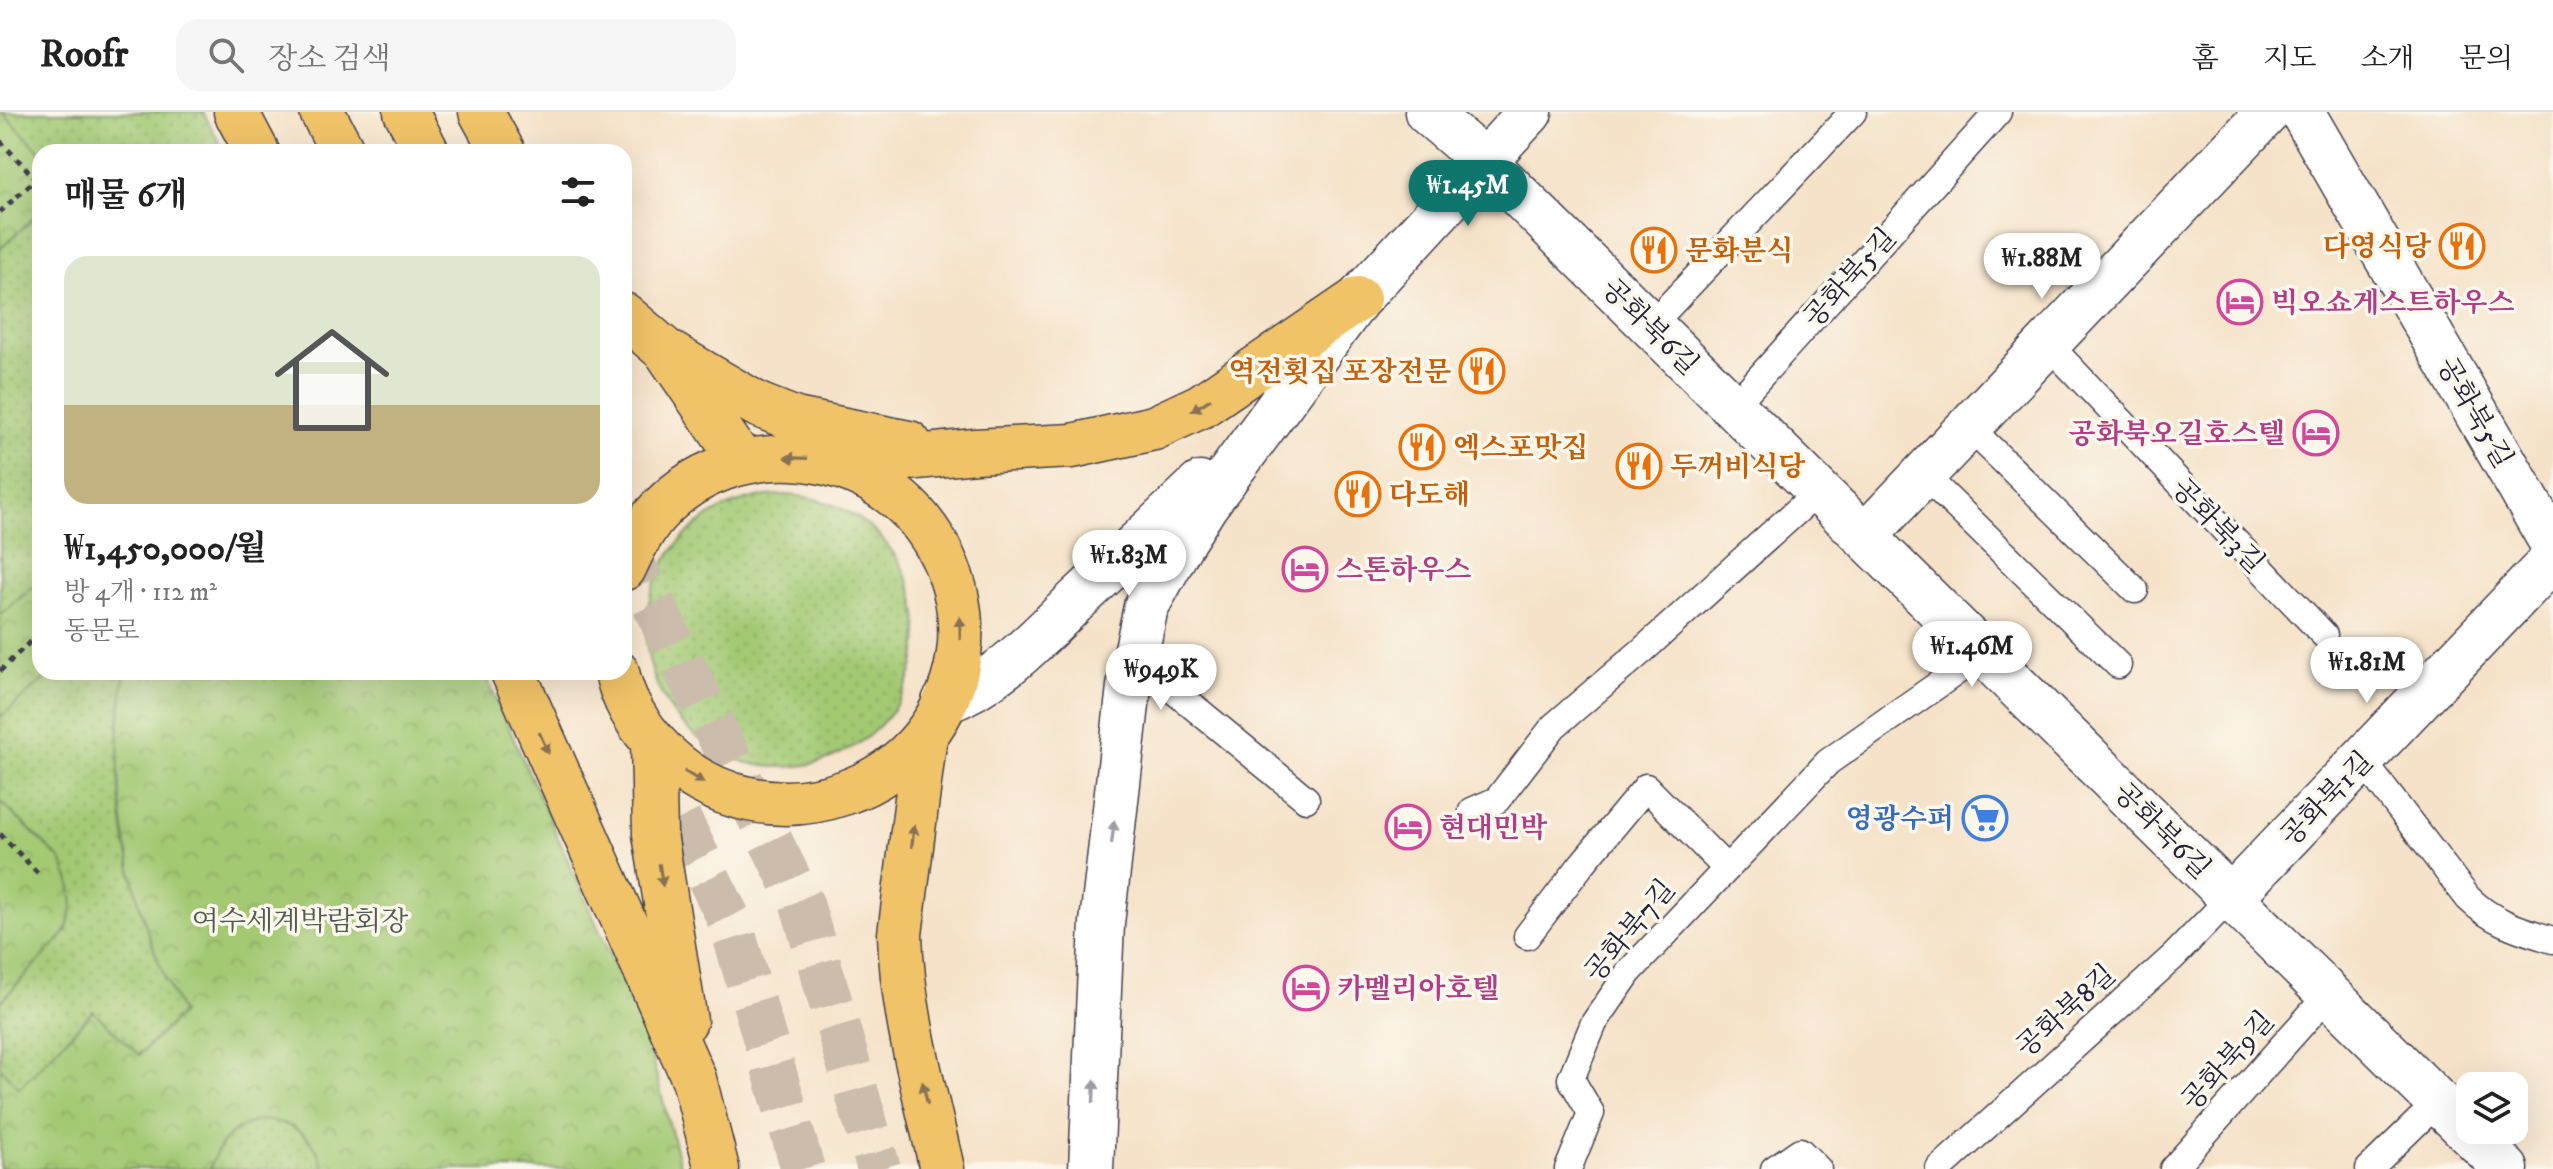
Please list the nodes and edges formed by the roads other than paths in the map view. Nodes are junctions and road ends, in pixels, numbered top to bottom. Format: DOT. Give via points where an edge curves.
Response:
graph roads {
  1 [pos="236,112"];
  2 [pos="322,112"];
  3 [pos="406,112"];
  4 [pos="481,112"];
  5 [pos="1427,112"];
  6 [pos="1530,112"];
  7 [pos="1853,112"];
  8 [pos="1998,112"];
  9 [pos="2268,112"];
  10 [pos="2302,112"];
  11 [pos="253,144"];
  12 [pos="339,144"];
  13 [pos="423,144"];
  14 [pos="499,144"];
  15 [pos="1484,161"];
  16 [pos="1358,299"];
  17 [pos="632,322"];
  18 [pos="1651,325"];
  19 [pos="2048,344"];
  20 [pos="666,351"];
  21 [pos="1733,407"];
  22 [pos="1267,420"];
  23 [pos="1969,427"];
  24 [pos="975,451"];
  25 [pos="742,462"];
  26 [pos="839,465"];
  27 [pos="1924,475"];
  28 [pos="1819,491"];
  29 [pos="1865,536"];
  30 [pos="2553,545"];
  31 [pos="632,551"];
  32 [pos="2553,559"];
  33 [pos="2135,590"];
  34 [pos="2324,635"];
  35 [pos="1983,653"];
  36 [pos="1134,658"];
  37 [pos="2118,665"];
  38 [pos="517,680"];
  39 [pos="599,680"];
  40 [pos="633,708"];
  41 [pos="935,718"];
  42 [pos="2362,760"];
  43 [pos="1306,799"];
  44 [pos="1472,811"];
  45 [pos="1726,868"];
  46 [pos="2231,897"];
  47 [pos="1527,936"];
  48 [pos="2553,940"];
  49 [pos="2329,994"];
  50 [pos="694,1079"];
  51 [pos="2438,1102"];
  52 [pos="717,1169"];
  53 [pos="942,1169"];
  54 [pos="1091,1169"];
  55 [pos="1568,1169"];
  56 [pos="1774,1169"];
  57 [pos="1818,1169"];
  58 [pos="1939,1169"];
  59 [pos="2173,1169"];
  60 [pos="2369,1169"];
  61 [pos="2506,1169"];
  1 -- 11 [label="main road"];
  2 -- 12 [label="main road"];
  3 -- 13 [label="main road"];
  4 -- 14 [label="main road"];
  5 -- 15 [label="street, 공화북6길"];
  6 -- 15 [label="street"];
  7 -- 18 [label="lane"];
  8 -- 21 [label="lane, 공화북5길"];
  9 -- 19 [label="street"];
  10 -- 30 [label="street, 공화북5길"];
  15 -- 16 [label="street"];
  15 -- 18 [label="street, 공화북6길"];
  16 -- 22 [label="street"];
  16 -- 24 [label="main road, one-way" via="1178,418 1072,446"];
  17 -- 20 [label="main road"];
  18 -- 21 [label="street, 공화북6길"];
  19 -- 23 [label="street"];
  19 -- 34 [label="lane, 공화북3길"];
  20 -- 24 [label="main road" via="733,392 796,420"];
  20 -- 25 [label="main road"];
  21 -- 28 [label="street, 공화북6길"];
  22 -- 36 [label="street" via="1158,583 1146,607"];
  22 -- 41 [label="street" via="1027,648"];
  23 -- 27 [label="street"];
  23 -- 33 [label="lane"];
  24 -- 26 [label="main road"];
  26 -- 25 [label="main road, one-way" via="775,457"];
  25 -- 31 [label="main road" via="680,492 655,515"];
  41 -- 26 [label="main road, one-way" via="954,674 960,631 945,560 931,534 891,492"];
  27 -- 29 [label="street"];
  27 -- 37 [label="lane"];
  28 -- 29 [label="street, 공화북6길"];
  28 -- 44 [label="lane" via="1554,726 1497,800"];
  29 -- 35 [label="street, 공화북6길"];
  32 -- 42 [label="street, 공화북1길"];
  35 -- 45 [label="lane, 공화북7길" via="1828,762"];
  35 -- 46 [label="street, 공화북6길"];
  36 -- 43 [label="lane"];
  54 -- 36 [label="street, one-way" via="1102,923"];
  38 -- 50 [label="main road, one-way"];
  39 -- 40 [label="main road"];
  40 -- 41 [label="main road, one-way" via="677,766 738,798 784,803 808,803 873,780 901,761"];
  40 -- 50 [label="main road, one-way"];
  53 -- 41 [label="main road, one-way" via="910,1025 900,934"];
  42 -- 46 [label="street, 공화북1길"];
  42 -- 48 [label="lane" via="2482,912"];
  45 -- 47 [label="lane" via="1646,787"];
  45 -- 55 [label="lane, 공화북7길" via="1629,972 1594,1023 1571,1079 1591,1113"];
  46 -- 49 [label="street, 공화북6길"];
  46 -- 58 [label="lane, 공화북8길" via="2174,956"];
  49 -- 51 [label="street, 공화북6길"];
  49 -- 59 [label="lane, 공화북9길"];
  50 -- 52 [label="main road"];
  51 -- 60 [label="lane"];
  51 -- 61 [label="street, 공화북6길"];
  56 -- 57 [label="lane" via="1800,1151"];
}
